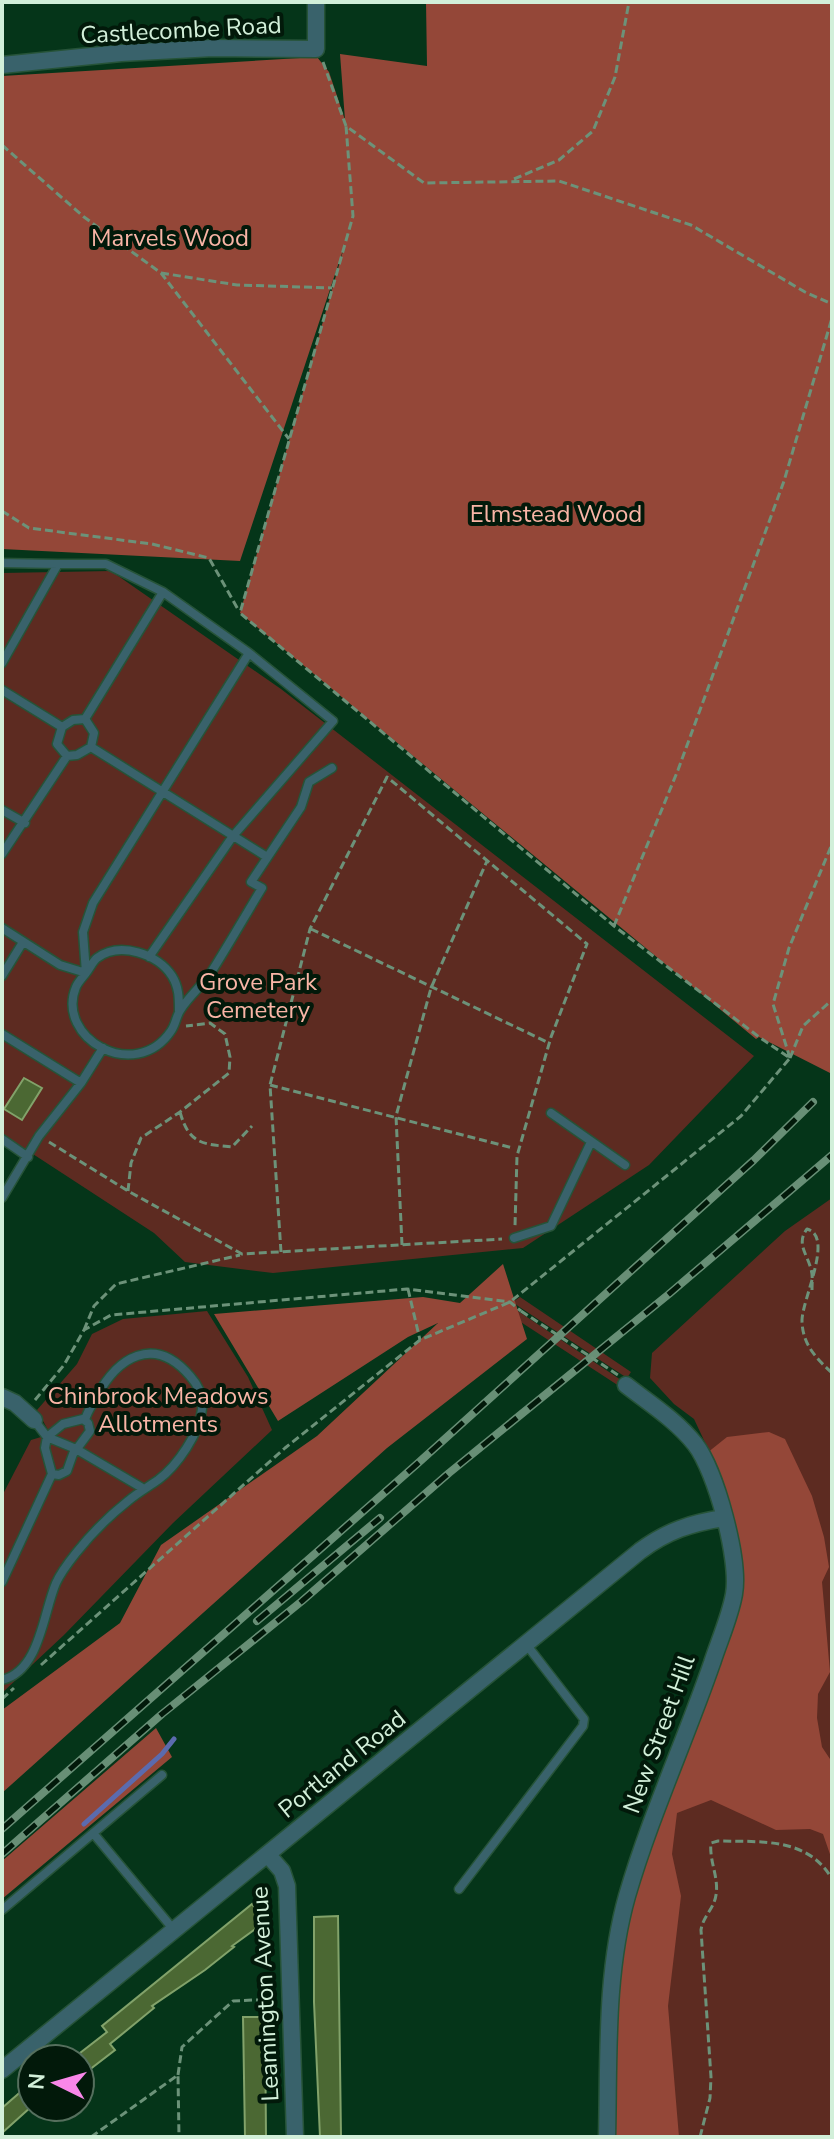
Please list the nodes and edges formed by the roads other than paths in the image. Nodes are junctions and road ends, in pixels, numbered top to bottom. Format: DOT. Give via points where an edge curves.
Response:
graph roads {
  1 [pos="316,2"];
  2 [pos="2,65"];
  3 [pos="2,563"];
  4 [pos="58,564"];
  5 [pos="163,592"];
  6 [pos="249,653"];
  7 [pos="2,663"];
  8 [pos="2,690"];
  9 [pos="85,719"];
  10 [pos="62,727"];
  11 [pos="91,747"];
  12 [pos="67,756"];
  13 [pos="332,768"];
  14 [pos="163,790"];
  15 [pos="2,810"];
  16 [pos="25,823"];
  17 [pos="233,836"];
  18 [pos="2,854"];
  19 [pos="267,857"];
  20 [pos="2,928"];
  21 [pos="23,942"];
  22 [pos="149,957"];
  23 [pos="86,973"];
  24 [pos="2,976"];
  25 [pos="179,1011"];
  26 [pos="2,1034"];
  27 [pos="103,1048"];
  28 [pos="81,1083"];
  29 [pos="551,1113"];
  30 [pos="2,1139"];
  31 [pos="591,1142"];
  32 [pos="28,1157"];
  33 [pos="625,1165"];
  34 [pos="2,1198"];
  35 [pos="514,1238"];
  36 [pos="622,1380"];
  37 [pos="2,1397"];
  38 [pos="29,1415"];
  39 [pos="85,1420"];
  40 [pos="47,1437"];
  41 [pos="76,1449"];
  42 [pos="52,1474"];
  43 [pos="144,1489"];
  44 [pos="724,1518"];
  45 [pos="2,1582"];
  46 [pos="526,1644"];
  47 [pos="2,1680"];
  48 [pos="162,1775"];
  49 [pos="93,1833"];
  50 [pos="268,1855"];
  51 [pos="459,1889"];
  52 [pos="2,1910"];
  53 [pos="174,1930"];
  54 [pos="2,2070"];
  55 [pos="295,2137"];
  56 [pos="607,2137"];
  1 -- 2 [label="street, Castlecombe Road" via="316,49 197,49"];
  3 -- 4 [label="lane"];
  4 -- 5 [label="lane" via="106,564"];
  4 -- 7 [label="lane"];
  5 -- 6 [label="lane"];
  5 -- 9 [label="lane"];
  6 -- 14 [label="lane"];
  6 -- 17 [label="lane" via="333,721"];
  8 -- 10 [label="lane"];
  9 -- 10 [label="lane"];
  9 -- 11 [label="lane" via="94,733"];
  10 -- 12 [label="lane" via="57,744"];
  11 -- 12 [label="lane"];
  11 -- 14 [label="lane"];
  12 -- 16 [label="lane"];
  13 -- 19 [label="lane" via="309,782 301,807"];
  14 -- 17 [label="lane"];
  14 -- 23 [label="lane" via="93,903 83,932"];
  15 -- 16 [label="lane"];
  16 -- 18 [label="lane"];
  17 -- 19 [label="lane"];
  17 -- 22 [label="lane"];
  19 -- 25 [label="lane" via="251,882 262,888 210,973"];
  20 -- 21 [label="lane"];
  21 -- 23 [label="lane" via="60,965"];
  21 -- 24 [label="lane"];
  22 -- 23 [label="lane" via="132,950 114,951 97,958"];
  22 -- 25 [label="lane" via="174,978"];
  23 -- 27 [label="lane" via="75,988 75,1015 87,1039"];
  25 -- 27 [label="lane" via="174,1027 151,1050 118,1055"];
  26 -- 28 [label="lane"];
  27 -- 28 [label="lane"];
  28 -- 32 [label="lane"];
  29 -- 31 [label="lane"];
  30 -- 32 [label="lane"];
  31 -- 33 [label="lane"];
  31 -- 35 [label="lane" via="551,1226"];
  32 -- 34 [label="lane"];
  36 -- 44 [label="street, New Street Hill" via="696,1446 716,1485"];
  37 -- 38 [label="street"];
  38 -- 40 [label="lane"];
  39 -- 40 [label="lane" via="63,1424"];
  39 -- 41 [label="lane" via="90,1431"];
  39 -- 43 [label="lane" via="110,1374 133,1356 169,1357 193,1380 203,1406 198,1427 169,1469"];
  40 -- 41 [label="lane"];
  40 -- 42 [label="lane"];
  41 -- 42 [label="lane" via="67,1471"];
  41 -- 43 [label="lane"];
  42 -- 45 [label="lane"];
  43 -- 47 [label="lane" via="64,1568 29,1657 18,1673"];
  44 -- 46 [label="street, Portland Road" via="662,1535"];
  44 -- 56 [label="street, New Street Hill" via="736,1573 734,1595 627,1898 611,1974"];
  46 -- 50 [label="street, Portland Road"];
  46 -- 51 [label="lane" via="584,1719 583,1726"];
  48 -- 49 [label="lane"];
  49 -- 52 [label="lane"];
  49 -- 53 [label="lane"];
  50 -- 53 [label="street, Portland Road"];
  50 -- 55 [label="street, Leamington Avenue" via="287,1886"];
  53 -- 54 [label="street, Portland Road"];
}
